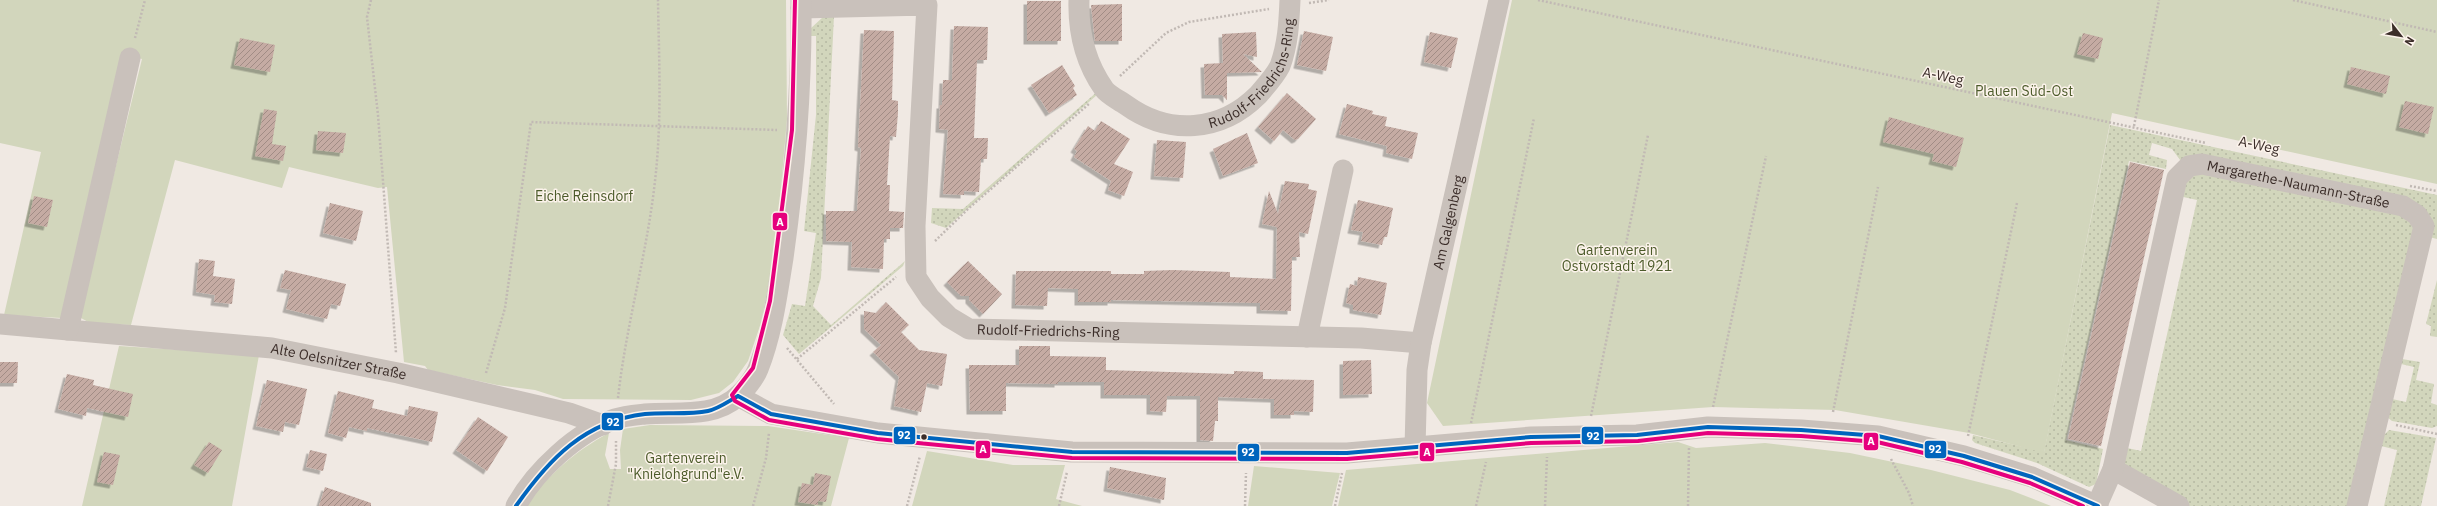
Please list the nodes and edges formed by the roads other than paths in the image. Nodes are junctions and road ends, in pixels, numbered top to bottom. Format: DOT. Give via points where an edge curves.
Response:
graph roads {
  1 [pos="1079,0"];
  2 [pos="1499,0"];
  3 [pos="927,2"];
  4 [pos="1290,3"];
  5 [pos="801,4"];
  6 [pos="130,58"];
  7 [pos="1344,170"];
  8 [pos="0,324"];
  9 [pos="68,330"];
  10 [pos="1307,337"];
  11 [pos="1421,343"];
  12 [pos="738,396"];
  13 [pos="609,422"];
  14 [pos="1415,448"];
  15 [pos="2112,469"];
  16 [pos="516,506"];
  17 [pos="2098,506"];
  18 [pos="2180,506"];
  19 [pos="2357,506"];
  1 -- 4 [label="street, Rudolf-Friedrichs-Ring" via="1078,16 1084,51 1104,90 1140,115 1167,124 1195,126 1218,121 1244,108 1264,88 1279,67 1288,40"];
  2 -- 11 [label="street, Am Galgenberg"];
  3 -- 5 [label="street, Rudolf-Friedrichs-Ring"];
  3 -- 10 [label="street, Rudolf-Friedrichs-Ring" via="916,277 930,298 948,317 969,329"];
  5 -- 12 [label="street" via="798,130 787,229 771,328 758,371"];
  6 -- 9 [label="street"];
  7 -- 10 [label="street"];
  8 -- 9 [label="street, Alte Oelsnitzer Straße"];
  9 -- 13 [label="street, Alte Oelsnitzer Straße" via="272,348 398,373"];
  10 -- 11 [label="street, Rudolf-Friedrichs-Ring"];
  11 -- 14 [label="street, Am Galgenberg" via="1417,370"];
  12 -- 13 [label="street" via="709,411 645,414"];
  12 -- 14 [label="street" via="771,414 878,434 1072,452 1347,453"];
  13 -- 16 [label="street" via="580,437 558,454 537,476"];
  14 -- 17 [label="street" via="1548,437 1637,435 1699,428 1878,436 1964,456 2032,477"];
  15 -- 17 [label="street, Margarethe-Naumann-Straße"];
  15 -- 18 [label="street"];
  15 -- 19 [label="street, Margarethe-Naumann-Straße" via="2177,178 2189,166 2202,164 2403,206 2417,215 2424,226"];
}
